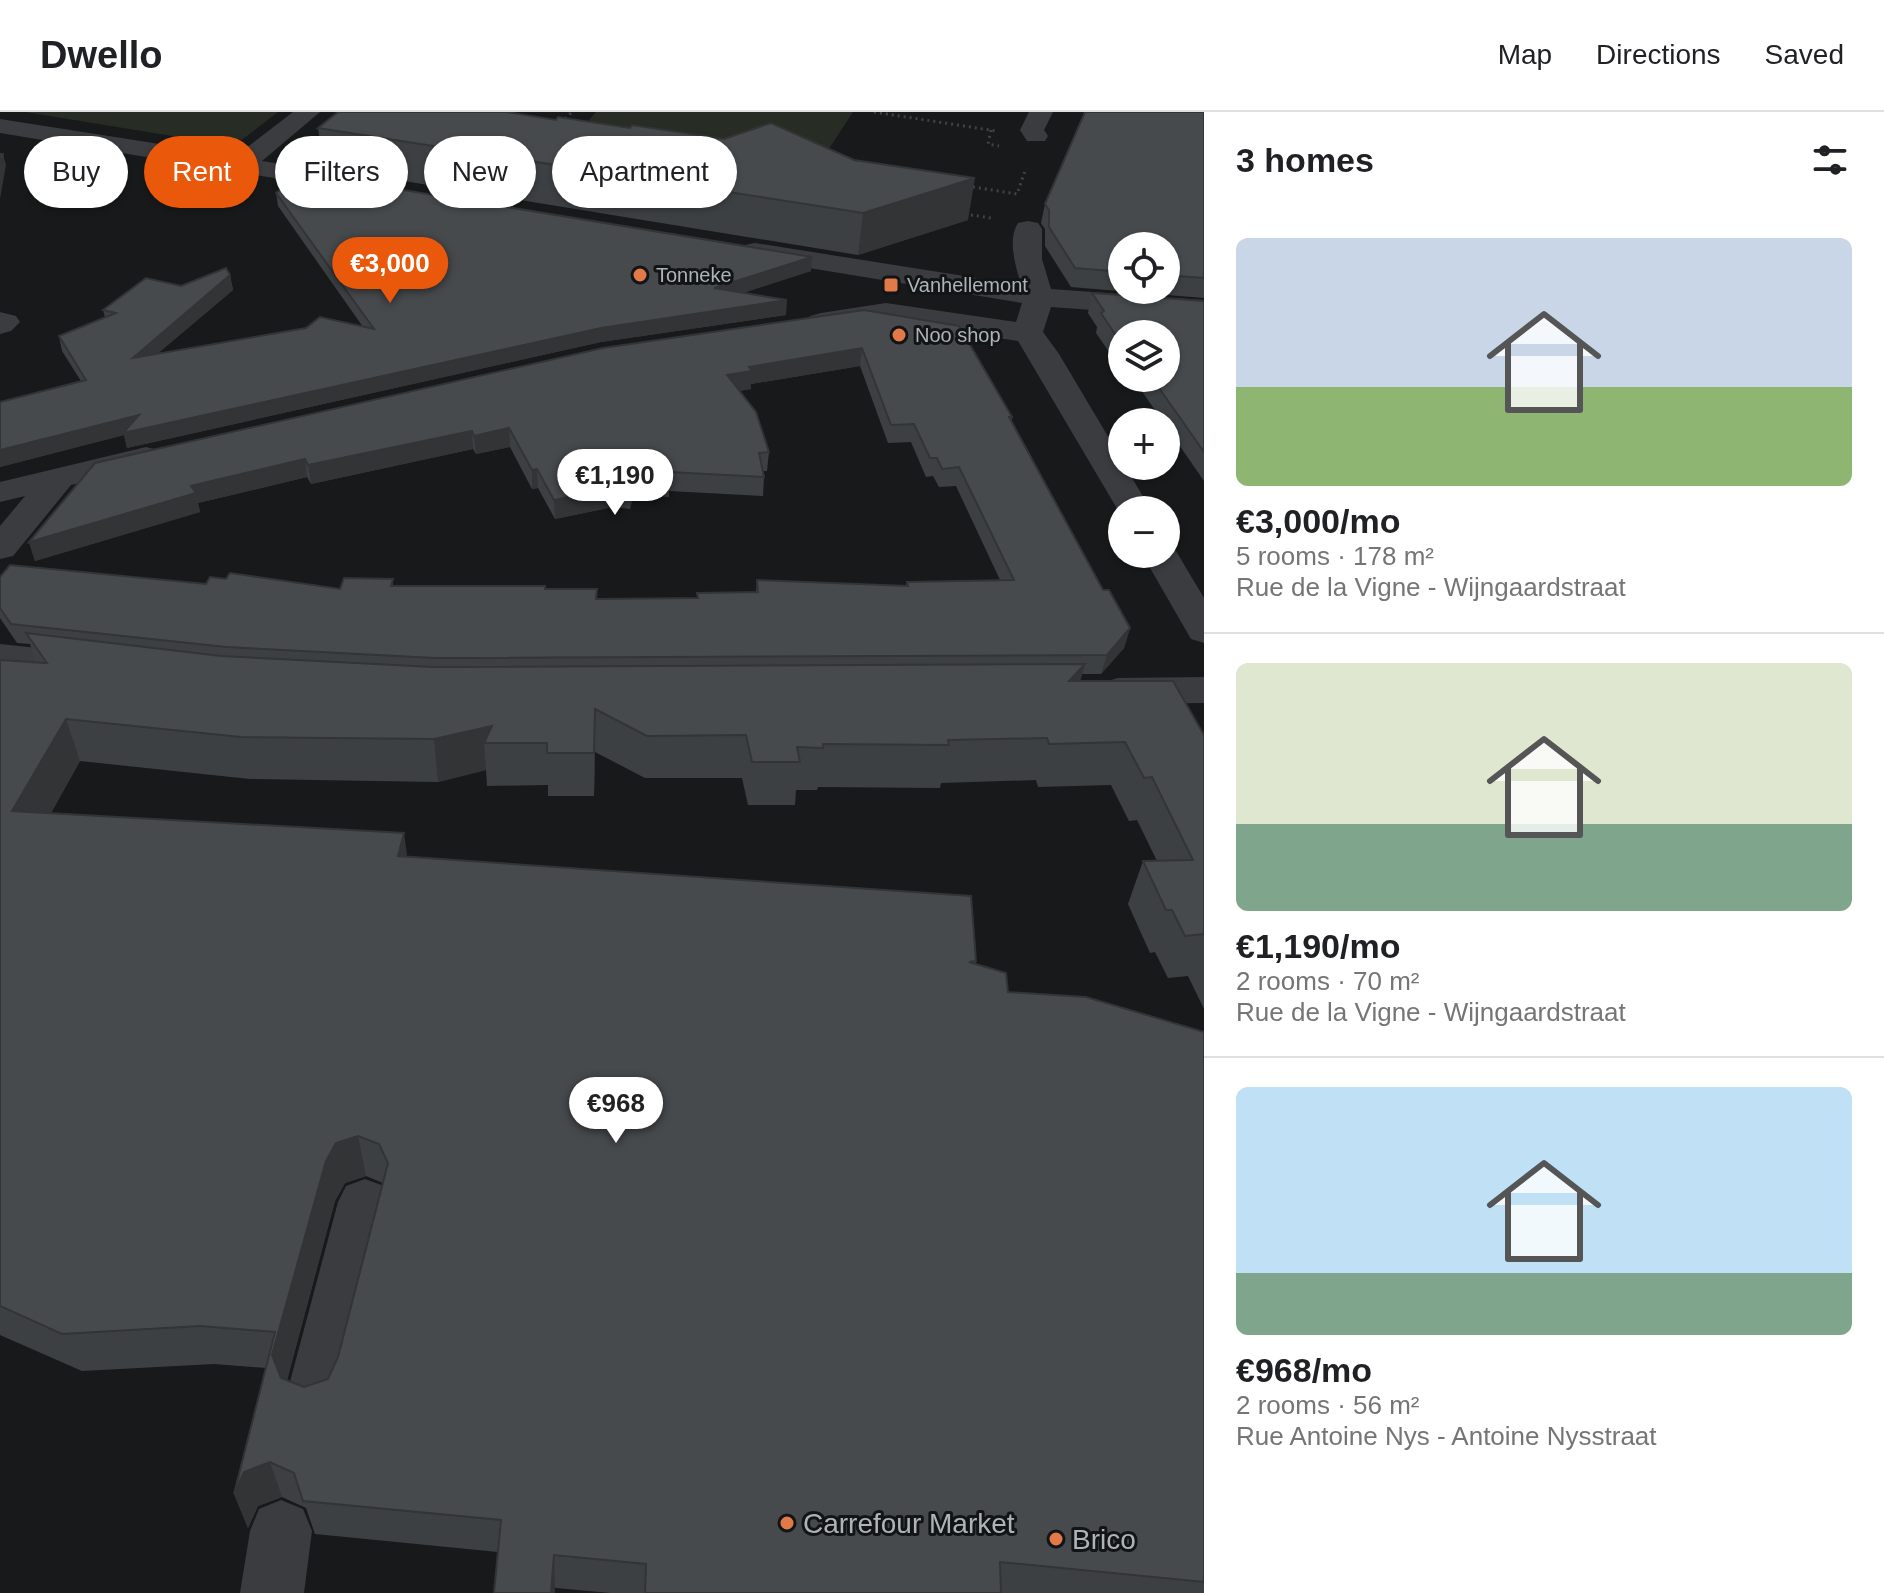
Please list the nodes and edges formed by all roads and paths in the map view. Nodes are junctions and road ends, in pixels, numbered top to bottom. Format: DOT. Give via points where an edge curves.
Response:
graph roads {
  1 [pos="308,112"];
  2 [pos="572,112"];
  3 [pos="874,112"];
  4 [pos="564,120"];
  5 [pos="579,123"];
  6 [pos="0,126"];
  7 [pos="991,130"];
  8 [pos="553,131"];
  9 [pos="144,149"];
  10 [pos="259,151"];
  11 [pos="1026,166"];
  12 [pos="956,184"];
  13 [pos="1028,229"];
  14 [pos="730,246"];
  15 [pos="1039,297"];
  16 [pos="1204,309"];
  17 [pos="787,327"];
  18 [pos="1028,333"];
  19 [pos="173,450"];
  20 [pos="58,479"];
  21 [pos="0,492"];
  22 [pos="1126,496"];
  23 [pos="0,548"];
  24 [pos="1168,568"];
  25 [pos="1204,631"];
  26 [pos="0,656"];
  27 [pos="138,671"];
  28 [pos="1204,690"];
  29 [pos="1076,691"];
  30 [pos="365,1202"];
  31 [pos="316,1393"];
  32 [pos="281,1531"];
  33 [pos="272,1593"];
  1 -- 10 [label="street"];
  2 -- 4 [label="path"];
  3 -- 7 [label="path"];
  4 -- 5 [label="path"];
  4 -- 8 [label="path"];
  6 -- 9 [label="street"];
  11 -- 12 [label="path" via="1017,194"];
  13 -- 15 [label="street" via="1028,259"];
  14 -- 15 [label="street"];
  15 -- 16 [label="street"];
  15 -- 18 [label="street"];
  17 -- 18 [label="street" via="886,312"];
  18 -- 22 [label="street"];
  19 -- 20 [label="street"];
  20 -- 21 [label="street"];
  20 -- 23 [label="street"];
  24 -- 25 [label="street"];
  26 -- 27 [label="street"];
  28 -- 29 [label="street"];
  30 -- 31 [label="street"];
  32 -- 33 [label="street"];
}
